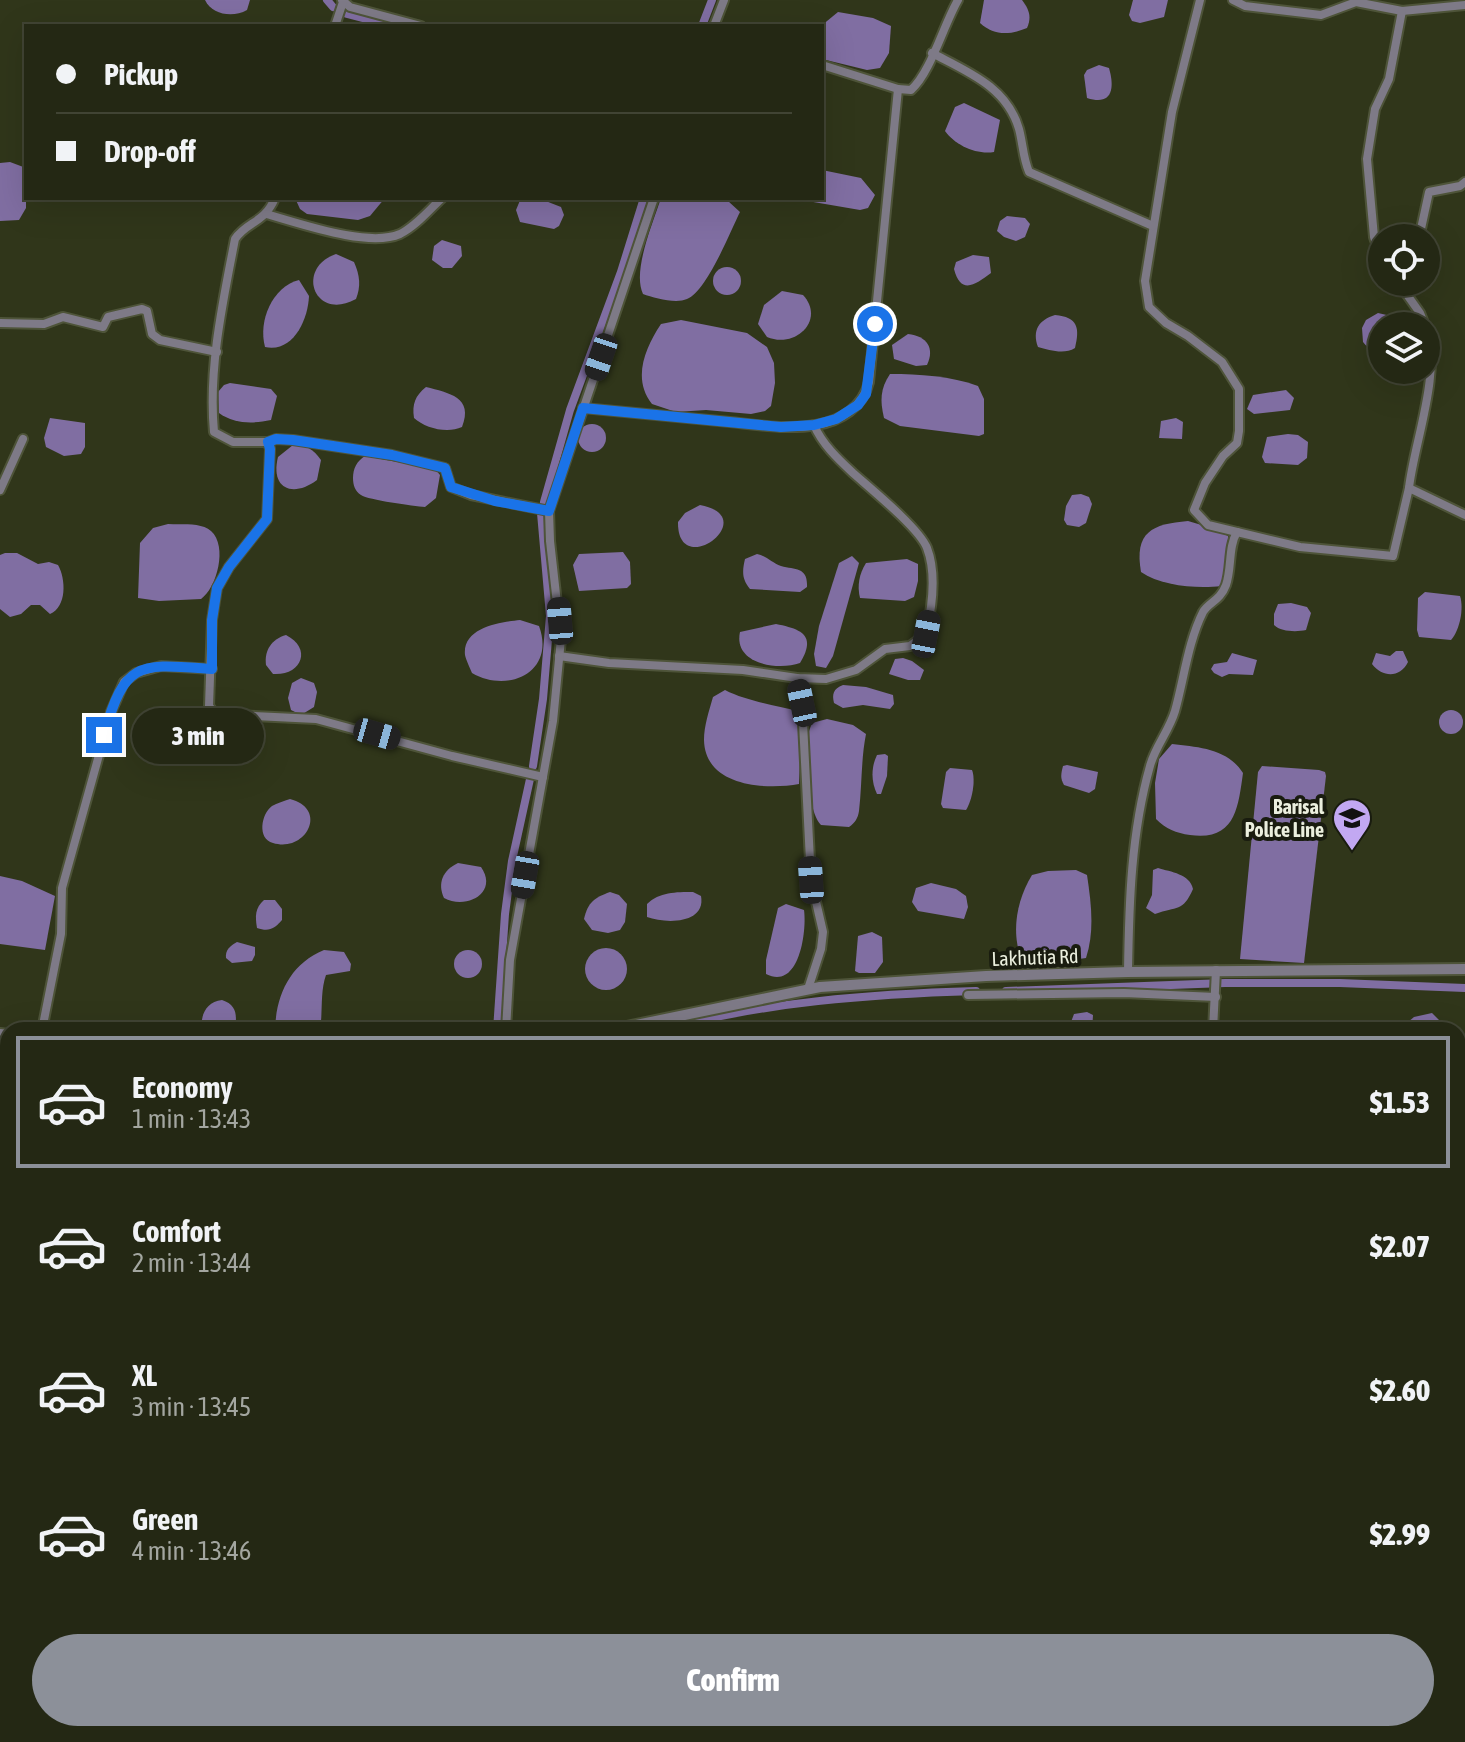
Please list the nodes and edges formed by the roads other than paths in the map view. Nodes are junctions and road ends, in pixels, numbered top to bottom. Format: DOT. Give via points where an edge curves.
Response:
graph roads {
  1 [pos="724,0"];
  2 [pos="958,0"];
  3 [pos="1200,0"];
  4 [pos="1233,0"];
  5 [pos="343,1"];
  6 [pos="1465,5"];
  7 [pos="1402,11"];
  8 [pos="336,24"];
  9 [pos="413,24"];
  10 [pos="715,24"];
  11 [pos="932,53"];
  12 [pos="824,66"];
  13 [pos="898,89"];
  14 [pos="1465,182"];
  15 [pos="274,200"];
  16 [pos="440,200"];
  17 [pos="653,200"];
  18 [pos="266,214"];
  19 [pos="1373,224"];
  20 [pos="1422,224"];
  21 [pos="1153,226"];
  22 [pos="0,323"];
  23 [pos="217,352"];
  24 [pos="1428,384"];
  25 [pos="583,408"];
  26 [pos="814,425"];
  27 [pos="23,439"];
  28 [pos="268,442"];
  29 [pos="1409,488"];
  30 [pos="0,490"];
  31 [pos="549,511"];
  32 [pos="1465,515"];
  33 [pos="1237,532"];
  34 [pos="559,656"];
  35 [pos="212,669"];
  36 [pos="797,678"];
  37 [pos="543,777"];
  38 [pos="1465,969"];
  39 [pos="1216,970"];
  40 [pos="1128,972"];
  41 [pos="808,989"];
  42 [pos="968,995"];
  43 [pos="1216,997"];
  44 [pos="44,1022"];
  45 [pos="506,1022"];
  46 [pos="650,1022"];
  47 [pos="1214,1022"];
  1 -- 10 [label="street"];
  2 -- 11 [label="street"];
  3 -- 21 [label="street" via="1172,112"];
  4 -- 7 [label="street" via="1321,15 1356,2"];
  5 -- 8 [label="street"];
  5 -- 9 [label="street"];
  6 -- 7 [label="street"];
  7 -- 19 [label="street" via="1367,159"];
  11 -- 13 [label="street" via="922,80 911,90"];
  11 -- 21 [label="street" via="994,88 1009,105 1029,172"];
  12 -- 13 [label="street"];
  13 -- 26 [label="street" via="866,394 836,419"];
  14 -- 20 [label="street" via="1429,192"];
  15 -- 18 [label="street"];
  16 -- 18 [label="street" via="399,234 364,238"];
  17 -- 25 [label="street"];
  18 -- 23 [label="street" via="235,239"];
  21 -- 33 [label="street" via="1145,281 1149,307 1222,362 1239,389 1237,443 1205,483 1194,510 1208,525"];
  22 -- 23 [label="street" via="35,325 63,317 103,327 108,317 142,309 160,340"];
  23 -- 28 [label="street" via="214,432 233,442"];
  24 -- 29 [label="street"];
  25 -- 26 [label="street" via="781,427"];
  25 -- 31 [label="street"];
  26 -- 36 [label="street" via="842,463 927,547 932,605 926,634 910,646 885,649 856,670 826,679"];
  27 -- 30 [label="street"];
  28 -- 31 [label="street" via="293,440 445,468 451,487"];
  28 -- 35 [label="street" via="267,519 217,588"];
  29 -- 32 [label="street"];
  29 -- 33 [label="street" via="1393,556 1300,547"];
  31 -- 34 [label="street"];
  33 -- 40 [label="street" via="1225,586 1218,600 1204,609 1174,714 1150,764 1129,896"];
  34 -- 36 [label="street"];
  34 -- 37 [label="street"];
  35 -- 37 [label="street" via="209,706 215,714 316,719"];
  35 -- 44 [label="street" via="161,666 124,682 62,888 61,934"];
  36 -- 41 [label="street" via="811,880 823,932"];
  37 -- 45 [label="street" via="510,960"];
  38 -- 39 [label="street, Lakhutia Rd"];
  39 -- 40 [label="street, Lakhutia Rd"];
  39 -- 43 [label="street"];
  40 -- 41 [label="street, Lakhutia Rd"];
  41 -- 46 [label="street, Lakhutia Rd"];
  42 -- 43 [label="street"];
  43 -- 47 [label="street"];
}
